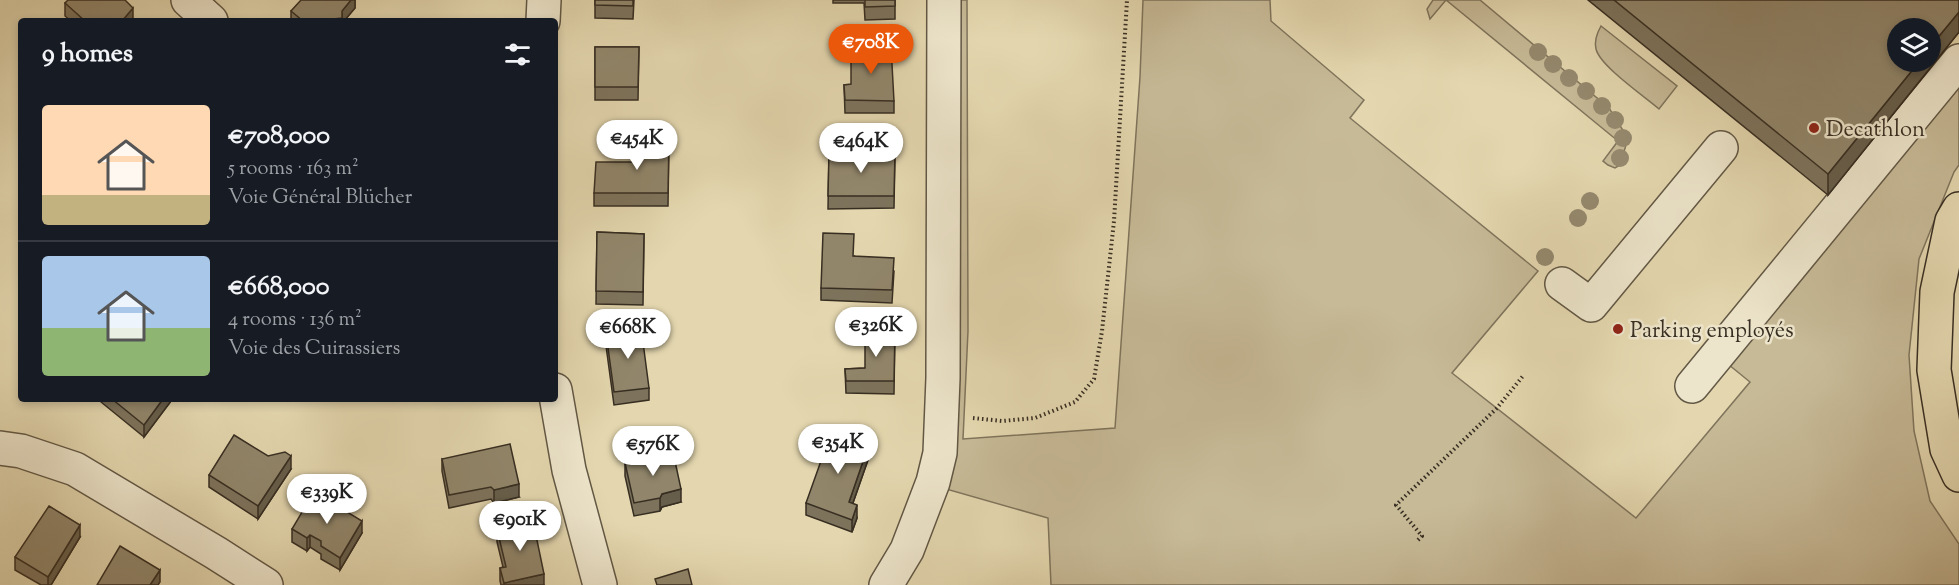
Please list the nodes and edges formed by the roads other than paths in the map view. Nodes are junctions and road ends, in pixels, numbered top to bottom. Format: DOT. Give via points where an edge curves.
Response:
graph roads {
  1 [pos="189,0"];
  2 [pos="543,0"];
  3 [pos="944,0"];
  4 [pos="208,18"];
  5 [pos="543,18"];
  6 [pos="1959,61"];
  7 [pos="1721,148"];
  8 [pos="1959,208"];
  9 [pos="1562,284"];
  10 [pos="1692,386"];
  11 [pos="557,402"];
  12 [pos="0,448"];
  13 [pos="1959,475"];
  14 [pos="266,585"];
  15 [pos="600,585"];
  16 [pos="886,585"];
  1 -- 4 [label="street"];
  2 -- 5 [label="street"];
  3 -- 16 [label="street" via="940,453 908,550"];
  6 -- 10 [label="street"];
  7 -- 9 [label="street" via="1591,305"];
  8 -- 13 [label="highway" via="1952,221 1937,292 1934,370 1947,449"];
  11 -- 15 [label="street" via="569,470"];
  12 -- 14 [label="street" via="75,469"];
}
